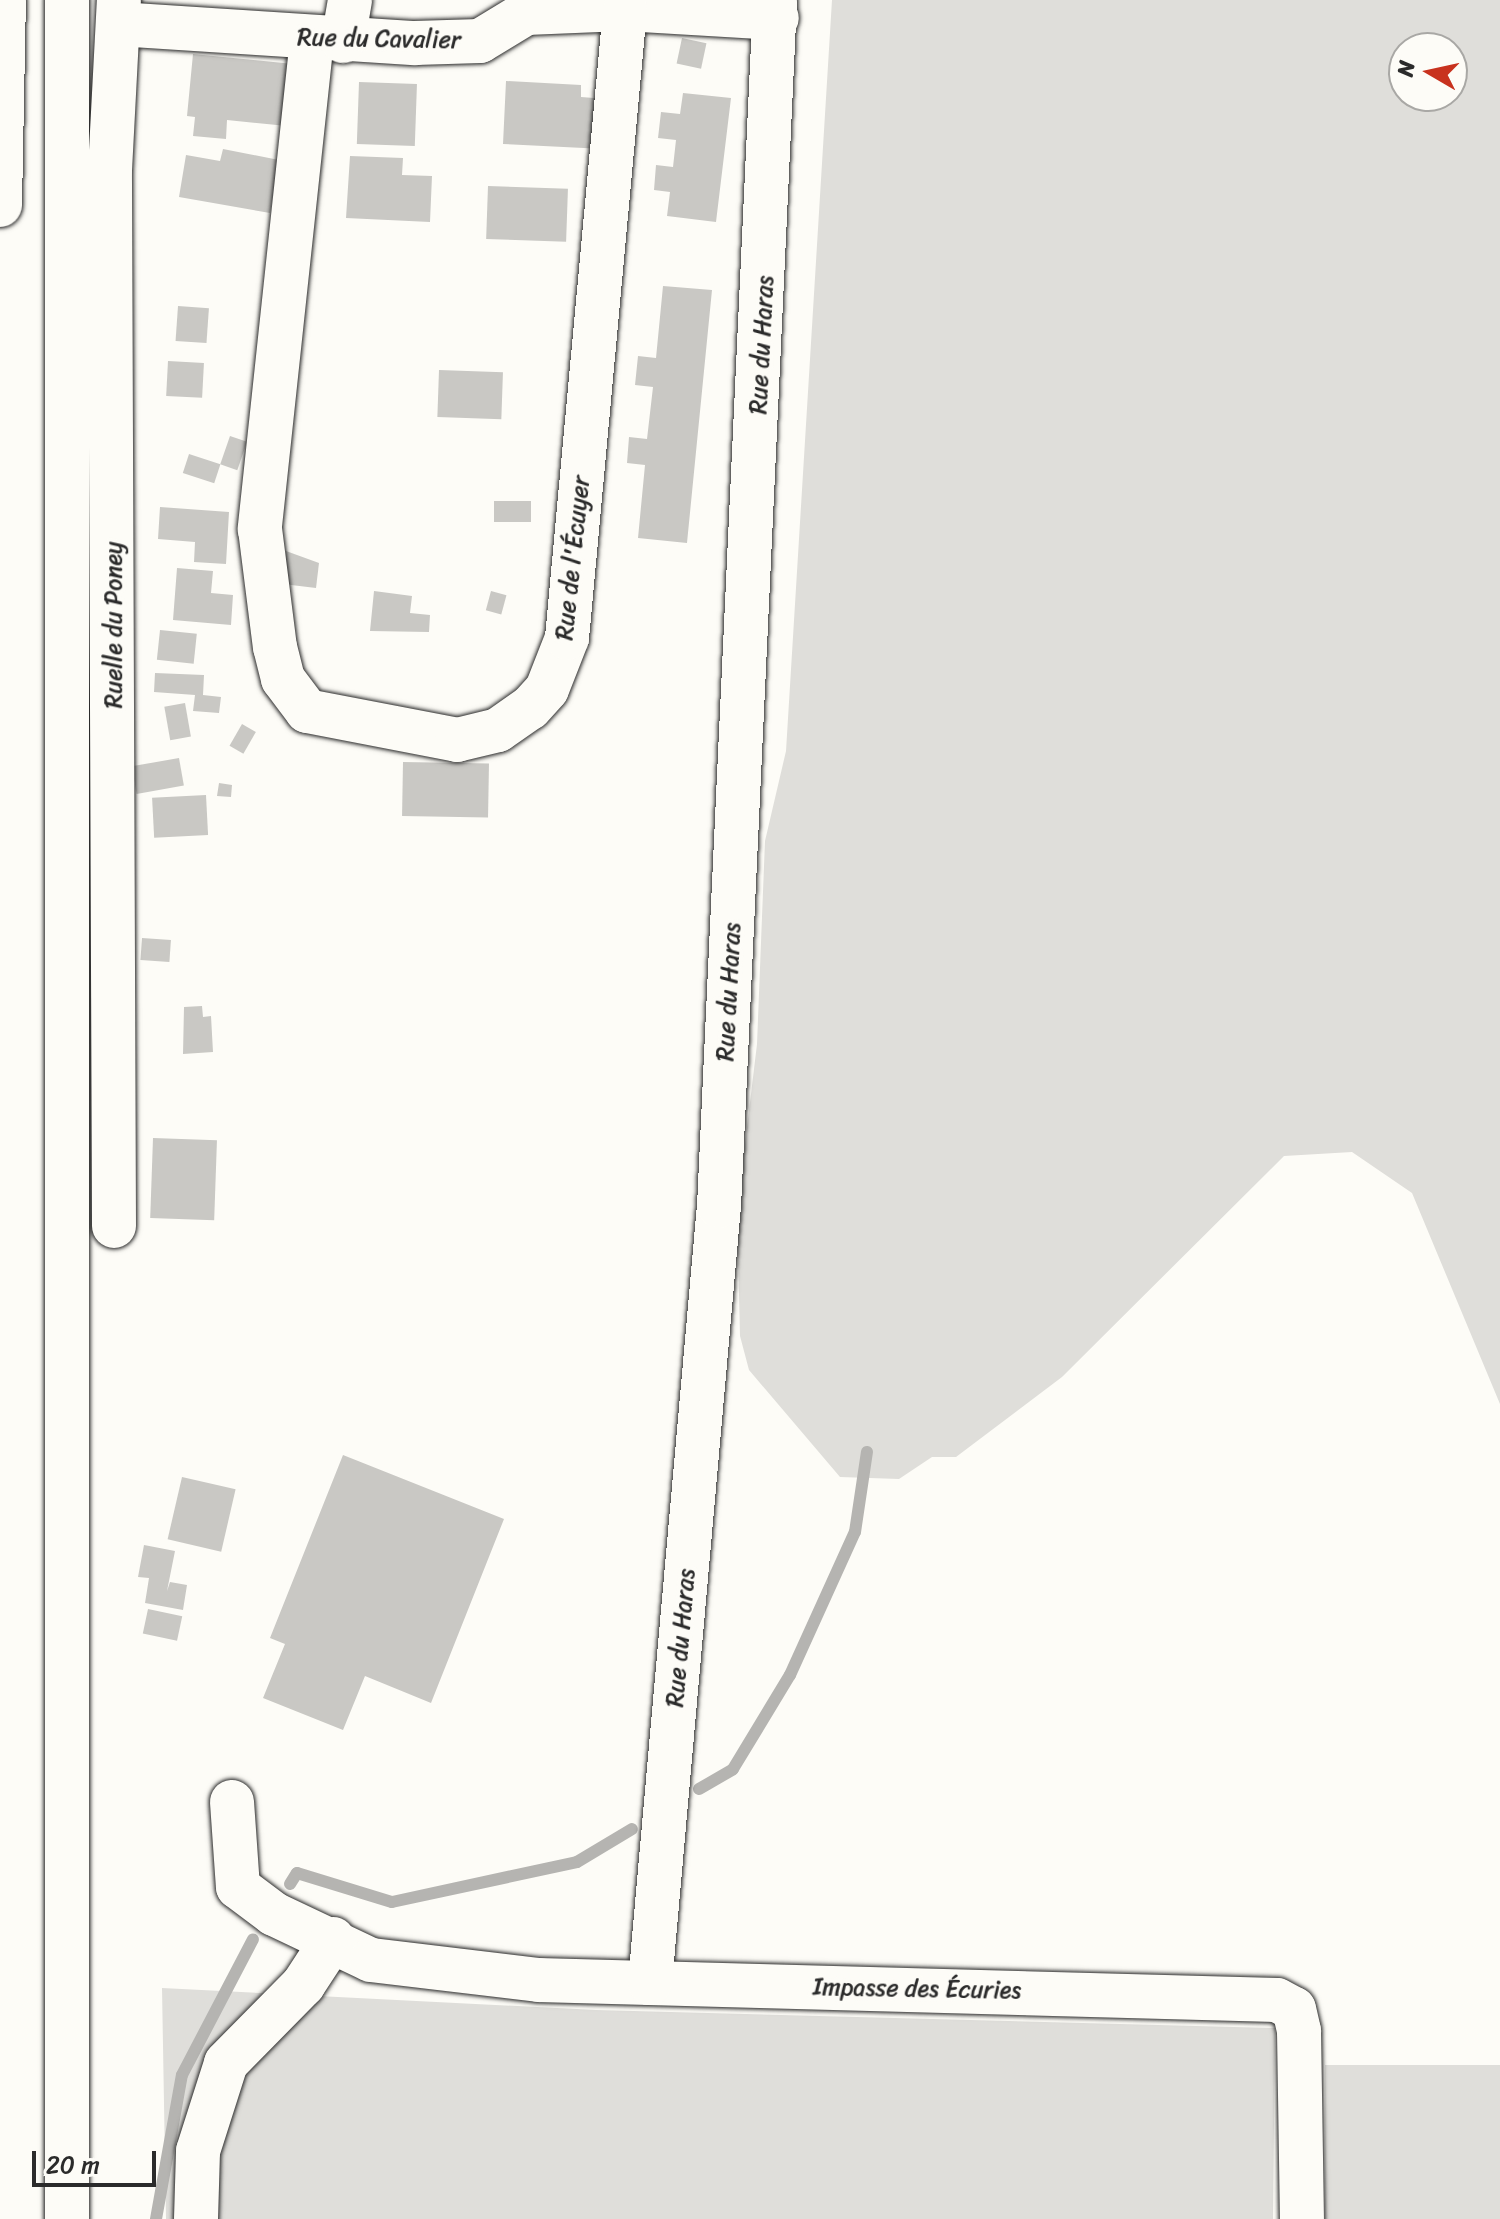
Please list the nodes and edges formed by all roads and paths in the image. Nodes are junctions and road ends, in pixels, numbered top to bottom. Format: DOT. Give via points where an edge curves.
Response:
graph roads {
  1 [pos="4,0"];
  2 [pos="67,0"];
  3 [pos="107,8"];
  4 [pos="625,9"];
  5 [pos="776,9"];
  6 [pos="335,27"];
  7 [pos="0,205"];
  8 [pos="70,232"];
  9 [pos="114,1226"];
  10 [pos="232,1802"];
  11 [pos="333,1939"];
  12 [pos="650,1983"];
  13 [pos="67,2219"];
  14 [pos="196,2219"];
  15 [pos="1302,2219"];
  1 -- 7 [label="main road"];
  2 -- 8 [label="main road"];
  3 -- 6 [label="main road, Rue du Cavalier"];
  3 -- 8 [label="main road" via="82,194"];
  3 -- 9 [label="main road, Ruelle du Poney"];
  4 -- 5 [label="main road, Rue du Cavalier"];
  4 -- 6 [label="main road, Rue du Cavalier" via="526,13 480,41"];
  4 -- 6 [label="main road, Rue de l'Écuyer" via="567,638 547,689 530,708 498,730 457,740 307,711 283,679 275,647 260,529"];
  5 -- 12 [label="main road, Rue du Haras" via="719,1206"];
  8 -- 13 [label="main road"];
  10 -- 11 [label="main road, Impasse des Écuries" via="238,1887 274,1914"];
  11 -- 12 [label="main road, Impasse des Écuries" via="371,1960 463,1975"];
  11 -- 14 [label="main road" via="303,1985 226,2063 198,2151"];
  12 -- 15 [label="main road, Impasse des Écuries" via="1277,2000 1294,2009 1299,2031"];
}
